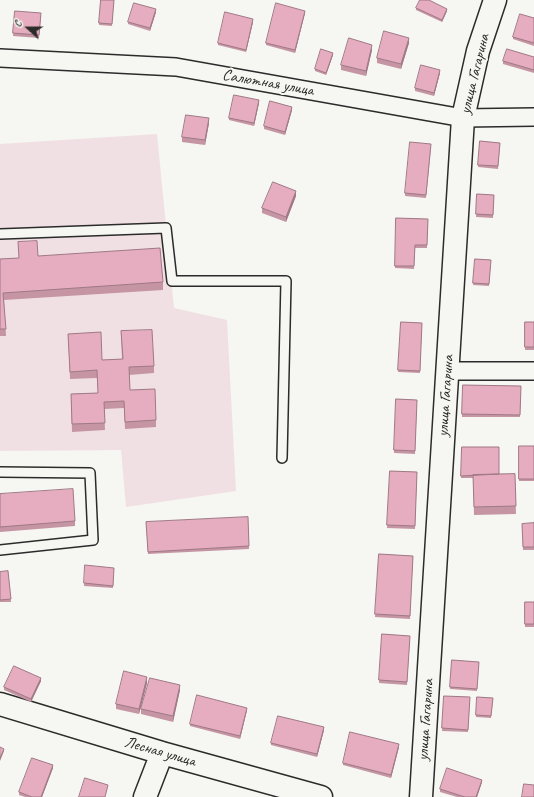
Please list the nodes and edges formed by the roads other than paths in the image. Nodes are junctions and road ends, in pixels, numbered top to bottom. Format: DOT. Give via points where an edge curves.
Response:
graph roads {
  1 [pos="495,0"];
  2 [pos="0,58"];
  3 [pos="534,117"];
  4 [pos="463,118"];
  5 [pos="0,234"];
  6 [pos="448,371"];
  7 [pos="534,371"];
  8 [pos="282,458"];
  9 [pos="0,472"];
  10 [pos="0,550"];
  11 [pos="0,704"];
  12 [pos="162,753"];
  13 [pos="145,797"];
  14 [pos="321,797"];
  15 [pos="421,797"];
  1 -- 4 [label="street, улица Гагарина" via="478,51"];
  2 -- 4 [label="street, Салютная улица" via="176,67"];
  3 -- 4 [label="street, Салютная улица"];
  4 -- 6 [label="street, улица Гагарина"];
  5 -- 8 [label="lane" via="166,228 172,281 286,281"];
  6 -- 7 [label="street"];
  6 -- 15 [label="street, улица Гагарина"];
  9 -- 10 [label="lane" via="90,473 93,540"];
  11 -- 12 [label="street, Лесная улица"];
  12 -- 13 [label="street"];
  12 -- 14 [label="street, Лесная улица"];
}
